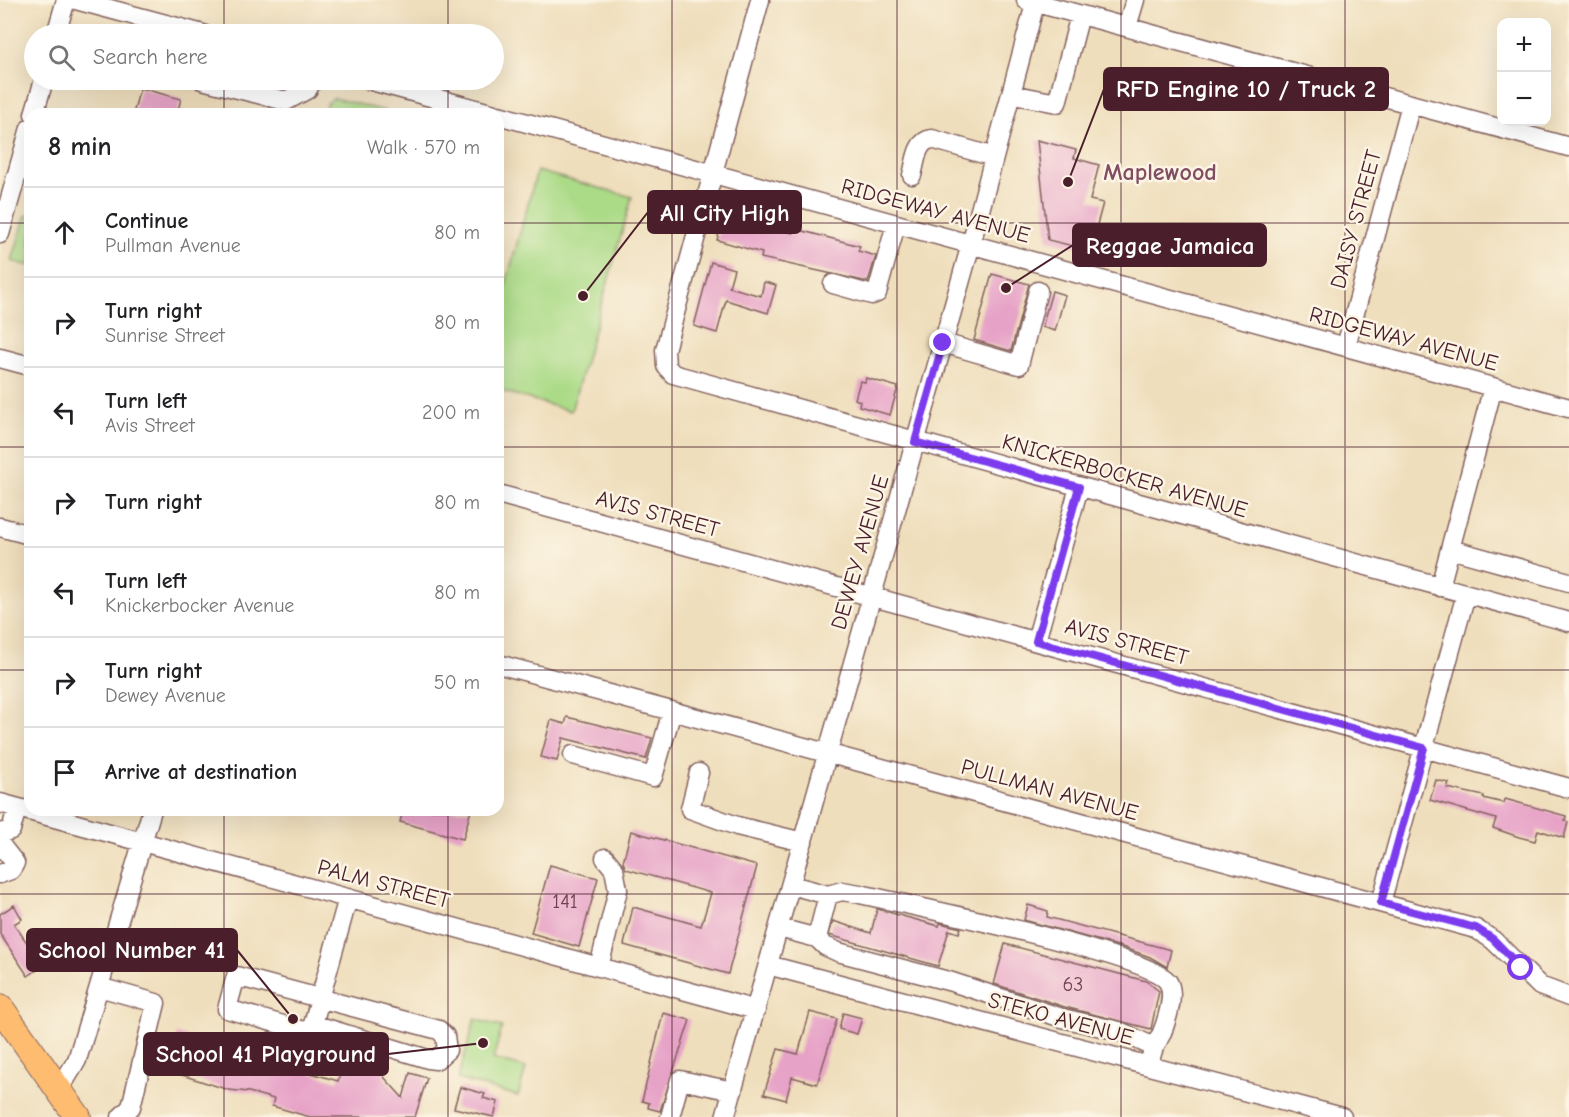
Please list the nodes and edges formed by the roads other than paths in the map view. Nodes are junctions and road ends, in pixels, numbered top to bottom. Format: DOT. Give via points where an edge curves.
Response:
graph roads {
  1 [pos="66,0"];
  2 [pos="76,0"];
  3 [pos="760,0"];
  4 [pos="1135,0"];
  5 [pos="1032,1"];
  6 [pos="1080,15"];
  7 [pos="59,24"];
  8 [pos="145,24"];
  9 [pos="1127,27"];
  10 [pos="41,90"];
  11 [pos="242,90"];
  12 [pos="306,90"];
  13 [pos="405,90"];
  14 [pos="1011,94"];
  15 [pos="1411,104"];
  16 [pos="36,108"];
  17 [pos="470,108"];
  18 [pos="504,117"];
  19 [pos="24,142"];
  20 [pos="1569,147"];
  21 [pos="994,157"];
  22 [pos="713,174"];
  23 [pos="912,175"];
  24 [pos="6,186"];
  25 [pos="896,224"];
  26 [pos="0,234"];
  27 [pos="970,244"];
  28 [pos="833,284"];
  29 [pos="1038,291"];
  30 [pos="943,343"];
  31 [pos="1346,346"];
  32 [pos="0,358"];
  33 [pos="24,364"];
  34 [pos="1493,387"];
  35 [pos="1569,408"];
  36 [pos="915,442"];
  37 [pos="1079,487"];
  38 [pos="504,496"];
  39 [pos="0,526"];
  40 [pos="24,533"];
  41 [pos="1450,549"];
  42 [pos="1569,582"];
  43 [pos="1440,587"];
  44 [pos="1466,594"];
  45 [pos="872,596"];
  46 [pos="1569,622"];
  47 [pos="1036,641"];
  48 [pos="504,666"];
  49 [pos="672,711"];
  50 [pos="1424,748"];
  51 [pos="828,754"];
  52 [pos="573,755"];
  53 [pos="699,773"];
  54 [pos="1569,788"];
  55 [pos="9,806"];
  56 [pos="24,810"];
  57 [pos="46,816"];
  58 [pos="150,816"];
  59 [pos="0,833"];
  60 [pos="142,842"];
  61 [pos="803,842"];
  62 [pos="0,844"];
  63 [pos="605,858"];
  64 [pos="0,874"];
  65 [pos="791,885"];
  66 [pos="828,895"];
  67 [pos="348,898"];
  68 [pos="1381,903"];
  69 [pos="779,928"];
  70 [pos="817,938"];
  71 [pos="768,965"];
  72 [pos="598,966"];
  73 [pos="99,987"];
  74 [pos="1569,997"];
  75 [pos="320,998"];
  76 [pos="0,1007"];
  77 [pos="756,1010"];
  78 [pos="311,1033"];
  79 [pos="1154,1047"];
  80 [pos="1150,1066"];
  81 [pos="59,1090"];
  82 [pos="733,1091"];
  83 [pos="731,1116"];
  84 [pos="78,1117"];
  85 [pos="121,1117"];
  86 [pos="670,1117"];
  87 [pos="1342,1117"];
  1 -- 7 [label="street"];
  2 -- 8 [label="street"];
  3 -- 22 [label="street"];
  4 -- 9 [label="street"];
  5 -- 6 [label="street"];
  5 -- 14 [label="street, DEWEY AVENUE"];
  6 -- 9 [label="street"];
  6 -- 14 [label="street" via="1057,103"];
  9 -- 15 [label="street"];
  10 -- 16 [label="street"];
  11 -- 12 [label="street" via="286,101"];
  13 -- 17 [label="street, RIDGEWAY AVENUE"];
  14 -- 21 [label="street, DEWEY AVENUE"];
  15 -- 20 [label="street"];
  15 -- 31 [label="street, DAISY STREET"];
  18 -- 22 [label="street, RIDGEWAY AVENUE"];
  19 -- 24 [label="street"];
  21 -- 23 [label="street" via="925,140"];
  21 -- 27 [label="street, DEWEY AVENUE"];
  22 -- 25 [label="street, RIDGEWAY AVENUE"];
  22 -- 36 [label="street, KNICKERBOCKER AVENUE" via="665,350 669,370 678,376"];
  24 -- 26 [label="street"];
  25 -- 27 [label="street, RIDGEWAY AVENUE"];
  25 -- 28 [label="street" via="877,293"];
  27 -- 30 [label="street, DEWEY AVENUE"];
  27 -- 31 [label="street, RIDGEWAY AVENUE"];
  29 -- 30 [label="street" via="1019,365"];
  30 -- 36 [label="street, DEWEY AVENUE"];
  31 -- 34 [label="street, RIDGEWAY AVENUE"];
  32 -- 33 [label="street"];
  34 -- 35 [label="street, RIDGEWAY AVENUE"];
  34 -- 41 [label="street"];
  36 -- 37 [label="street, KNICKERBOCKER AVENUE"];
  36 -- 45 [label="street, DEWEY AVENUE"];
  37 -- 43 [label="street, KNICKERBOCKER AVENUE"];
  37 -- 47 [label="street"];
  38 -- 45 [label="street, AVIS STREET"];
  39 -- 40 [label="street"];
  41 -- 42 [label="street"];
  41 -- 43 [label="street"];
  43 -- 44 [label="street, KNICKERBOCKER AVENUE"];
  44 -- 46 [label="street, KNICKERBOCKER AVENUE"];
  44 -- 50 [label="street"];
  45 -- 47 [label="street, AVIS STREET"];
  45 -- 51 [label="street, DEWEY AVENUE"];
  47 -- 50 [label="street, AVIS STREET"];
  48 -- 49 [label="street, PULLMAN AVENUE"];
  49 -- 51 [label="street, PULLMAN AVENUE"];
  49 -- 52 [label="street" via="652,777"];
  50 -- 54 [label="street, AVIS STREET"];
  50 -- 68 [label="street"];
  51 -- 61 [label="street, DEWEY AVENUE"];
  51 -- 68 [label="street, PULLMAN AVENUE"];
  53 -- 61 [label="street" via="690,809 737,826"];
  55 -- 56 [label="street, PALM STREET"];
  55 -- 59 [label="street" via="10,830"];
  57 -- 60 [label="street, PALM STREET"];
  58 -- 60 [label="street"];
  60 -- 67 [label="street, PALM STREET"];
  60 -- 73 [label="street"];
  61 -- 65 [label="street, DEWEY AVENUE"];
  62 -- 64 [label="street" via="15,863 11,870"];
  63 -- 72 [label="street" via="614,869 618,890"];
  65 -- 66 [label="street"];
  65 -- 69 [label="street, DEWEY AVENUE"];
  66 -- 70 [label="street"];
  66 -- 79 [label="street" via="842,891 860,894 1084,947 1159,974 1172,995 1161,1036"];
  67 -- 72 [label="street, PALM STREET"];
  67 -- 75 [label="street"];
  68 -- 74 [label="street, PULLMAN AVENUE" via="1482,931 1540,986"];
  69 -- 70 [label="street"];
  69 -- 71 [label="street, DEWEY AVENUE"];
  70 -- 79 [label="street" via="838,952 952,982 1062,1018 1119,1030"];
  71 -- 77 [label="street, DEWEY AVENUE"];
  71 -- 80 [label="street, STEKO AVENUE"];
  72 -- 77 [label="street, PALM STREET"];
  73 -- 81 [label="street" via="77,1060"];
  73 -- 85 [label="street" via="156,1003 131,1107"];
  75 -- 78 [label="street"];
  75 -- 78 [label="street" via="242,975 236,976 227,1009"];
  75 -- 78 [label="street" via="439,1030 445,1036 447,1050 442,1058 428,1059"];
  76 -- 81 [label="highway"];
  77 -- 82 [label="street, DEWEY AVENUE"];
  79 -- 80 [label="street"];
  80 -- 87 [label="street, STEKO AVENUE"];
  81 -- 84 [label="highway"];
  82 -- 83 [label="street, DEWEY AVENUE"];
  82 -- 86 [label="street" via="680,1080"];
}
